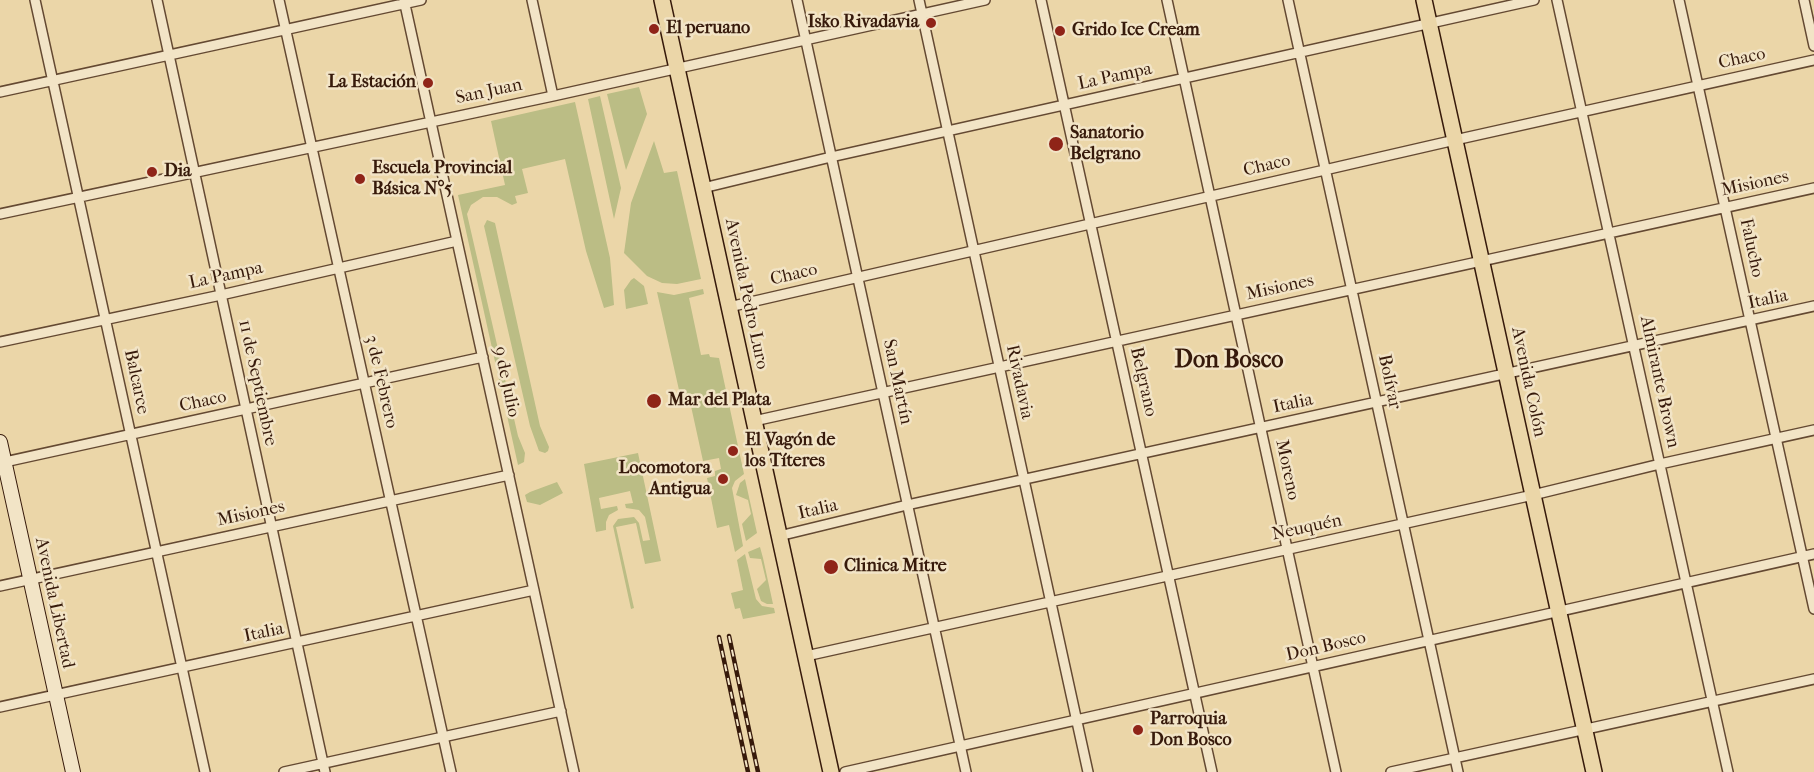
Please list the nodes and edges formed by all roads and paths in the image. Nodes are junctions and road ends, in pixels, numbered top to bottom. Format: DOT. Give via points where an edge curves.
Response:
graph roads {
  1 [pos="35,0"];
  2 [pos="157,0"];
  3 [pos="279,0"];
  4 [pos="421,0"];
  5 [pos="532,0"];
  6 [pos="662,0"];
  7 [pos="797,0"];
  8 [pos="918,0"];
  9 [pos="985,0"];
  10 [pos="1041,0"];
  11 [pos="1167,0"];
  12 [pos="1288,0"];
  13 [pos="1424,0"];
  14 [pos="1534,0"];
  15 [pos="1557,0"];
  16 [pos="1679,0"];
  17 [pos="1804,0"];
  18 [pos="405,2"];
  19 [pos="922,14"];
  20 [pos="1429,24"];
  21 [pos="286,29"];
  22 [pos="806,40"];
  23 [pos="1814,46"];
  24 [pos="1300,54"];
  25 [pos="168,56"];
  26 [pos="1814,60"];
  27 [pos="676,69"];
  28 [pos="1184,79"];
  29 [pos="53,81"];
  30 [pos="1698,86"];
  31 [pos="0,93"];
  32 [pos="553,96"];
  33 [pos="1064,105"];
  34 [pos="1582,112"];
  35 [pos="431,121"];
  36 [pos="947,132"];
  37 [pos="1455,140"];
  38 [pos="311,146"];
  39 [pos="831,157"];
  40 [pos="1326,170"];
  41 [pos="194,171"];
  42 [pos="703,188"];
  43 [pos="1814,188"];
  44 [pos="1210,196"];
  45 [pos="78,197"];
  46 [pos="1725,207"];
  47 [pos="0,214"];
  48 [pos="1091,224"];
  49 [pos="1609,233"];
  50 [pos="458,241"];
  51 [pos="974,251"];
  52 [pos="1482,261"];
  53 [pos="339,268"];
  54 [pos="857,278"];
  55 [pos="1352,289"];
  56 [pos="221,294"];
  57 [pos="1814,306"];
  58 [pos="729,307"];
  59 [pos="1236,315"];
  60 [pos="105,319"];
  61 [pos="1750,320"];
  62 [pos="1116,341"];
  63 [pos="0,342"];
  64 [pos="1634,346"];
  65 [pos="483,357"];
  66 [pos="999,367"];
  67 [pos="1506,374"];
  68 [pos="364,384"];
  69 [pos="883,392"];
  70 [pos="1376,402"];
  71 [pos="246,410"];
  72 [pos="754,421"];
  73 [pos="1261,428"];
  74 [pos="1814,430"];
  75 [pos="130,434"];
  76 [pos="1776,438"];
  77 [pos="0,442"];
  78 [pos="1142,454"];
  79 [pos="2,462"];
  80 [pos="1660,464"];
  81 [pos="509,475"];
  82 [pos="1024,480"];
  83 [pos="1533,495"];
  84 [pos="390,501"];
  85 [pos="908,505"];
  86 [pos="1403,524"];
  87 [pos="272,527"];
  88 [pos="779,536"];
  89 [pos="1288,549"];
  90 [pos="156,552"];
  91 [pos="1814,554"];
  92 [pos="1802,556"];
  93 [pos="1168,576"];
  94 [pos="30,580"];
  95 [pos="1686,583"];
  96 [pos="0,586"];
  97 [pos="534,590"];
  98 [pos="1051,602"];
  99 [pos="1814,609"];
  100 [pos="1559,612"];
  101 [pos="416,616"];
  102 [pos="934,627"];
  103 [pos="1429,641"];
  104 [pos="297,642"];
  105 [pos="806,656"];
  106 [pos="1313,667"];
  107 [pos="182,668"];
  108 [pos="1814,679"];
  109 [pos="1194,694"];
  110 [pos="56,695"];
  111 [pos="1712,701"];
  112 [pos="0,708"];
  113 [pos="561,711"];
  114 [pos="1077,720"];
  115 [pos="1584,729"];
  116 [pos="443,737"];
  117 [pos="960,746"];
  118 [pos="1455,758"];
  119 [pos="324,768"];
  120 [pos="73,772"];
  121 [pos="205,772"];
  122 [pos="284,772"];
  123 [pos="451,772"];
  124 [pos="574,772"];
  125 [pos="831,772"];
  126 [pos="844,772"];
  127 [pos="966,772"];
  128 [pos="1088,772"];
  129 [pos="1212,772"];
  130 [pos="1336,772"];
  131 [pos="1391,772"];
  132 [pos="1458,772"];
  133 [pos="1594,772"];
  134 [pos="1728,772"];
  1 -- 29 [label="street, Balcarce"];
  2 -- 25 [label="street, 11 de Septiembre"];
  3 -- 21 [label="street, 3 de Febrero"];
  4 -- 18 [label="street"];
  5 -- 32 [label="street"];
  6 -- 27 [label="main road, Avenida Pedro Luro"];
  7 -- 22 [label="street, San Martín"];
  8 -- 19 [label="street, Rivadavia"];
  9 -- 19 [label="street, San Juan"];
  10 -- 33 [label="street, Belgrano"];
  11 -- 28 [label="street, Moreno"];
  12 -- 24 [label="street, Bolívar"];
  13 -- 20 [label="main road, Avenida Colón"];
  14 -- 20 [label="street, La Pampa"];
  15 -- 34 [label="street, Almirante Brown"];
  16 -- 30 [label="street, Falucho"];
  17 -- 23 [label="street"];
  18 -- 21 [label="street"];
  18 -- 35 [label="street, 9 de Julio"];
  19 -- 22 [label="street, San Juan"];
  19 -- 36 [label="street, Rivadavia"];
  20 -- 24 [label="street, La Pampa"];
  20 -- 37 [label="main road, Avenida Colón"];
  21 -- 25 [label="street"];
  21 -- 38 [label="street, 3 de Febrero"];
  22 -- 27 [label="street, San Juan"];
  22 -- 39 [label="street, San Martín"];
  24 -- 28 [label="street, La Pampa"];
  24 -- 40 [label="street, Bolívar"];
  25 -- 29 [label="street"];
  25 -- 41 [label="street, 11 de Septiembre"];
  26 -- 30 [label="street, Chaco"];
  27 -- 32 [label="street, San Juan"];
  27 -- 42 [label="main road, Avenida Pedro Luro"];
  28 -- 33 [label="street, La Pampa"];
  28 -- 44 [label="street, Moreno"];
  29 -- 31 [label="street"];
  29 -- 45 [label="street, Balcarce"];
  30 -- 34 [label="street, Chaco"];
  30 -- 46 [label="street, Falucho"];
  32 -- 35 [label="street, San Juan"];
  33 -- 36 [label="street, La Pampa"];
  33 -- 48 [label="street, Belgrano"];
  34 -- 37 [label="street, Chaco"];
  34 -- 49 [label="street, Almirante Brown"];
  35 -- 38 [label="street, San Juan"];
  35 -- 50 [label="street, 9 de Julio"];
  36 -- 39 [label="street, La Pampa"];
  36 -- 51 [label="street, Rivadavia"];
  37 -- 40 [label="street, Chaco"];
  37 -- 52 [label="main road, Avenida Colón"];
  38 -- 41 [label="street, San Juan"];
  38 -- 53 [label="street, 3 de Febrero"];
  39 -- 42 [label="street, La Pampa"];
  39 -- 54 [label="street, San Martín"];
  40 -- 44 [label="street, Chaco"];
  40 -- 55 [label="street, Bolívar"];
  41 -- 45 [label="street, San Juan"];
  41 -- 56 [label="street, 11 de Septiembre"];
  42 -- 58 [label="main road, Avenida Pedro Luro"];
  43 -- 46 [label="street, Misiones"];
  44 -- 48 [label="street, Chaco"];
  44 -- 59 [label="street, Moreno"];
  45 -- 47 [label="street, San Juan"];
  45 -- 60 [label="street, Balcarce"];
  46 -- 49 [label="street, Misiones"];
  46 -- 61 [label="street, Falucho"];
  48 -- 51 [label="street, Chaco"];
  48 -- 62 [label="street, Belgrano"];
  49 -- 52 [label="street, Misiones"];
  49 -- 64 [label="street, Almirante Brown"];
  50 -- 53 [label="street, La Pampa"];
  50 -- 65 [label="street, 9 de Julio"];
  51 -- 54 [label="street, Chaco"];
  51 -- 66 [label="street, Rivadavia"];
  52 -- 55 [label="street, Misiones"];
  52 -- 67 [label="main road, Avenida Colón"];
  53 -- 56 [label="street, La Pampa"];
  53 -- 68 [label="street, 3 de Febrero"];
  54 -- 58 [label="street, Chaco"];
  54 -- 69 [label="street, San Martín"];
  55 -- 59 [label="street, Misiones"];
  55 -- 70 [label="street, Bolívar"];
  56 -- 60 [label="street, La Pampa"];
  56 -- 71 [label="street, 11 de Septiembre"];
  57 -- 61 [label="street, Italia"];
  58 -- 72 [label="main road, Avenida Pedro Luro"];
  59 -- 62 [label="street, Misiones"];
  59 -- 73 [label="street, Moreno"];
  60 -- 63 [label="street, La Pampa"];
  60 -- 75 [label="street, Balcarce"];
  61 -- 64 [label="street, Italia"];
  61 -- 76 [label="street, Falucho"];
  62 -- 66 [label="street, Misiones"];
  62 -- 78 [label="street, Belgrano"];
  64 -- 67 [label="street, Italia"];
  64 -- 80 [label="street, Almirante Brown"];
  65 -- 68 [label="street, Chaco"];
  65 -- 81 [label="street, 9 de Julio"];
  66 -- 69 [label="street, Misiones"];
  66 -- 82 [label="street, Rivadavia"];
  67 -- 70 [label="street, Italia"];
  67 -- 83 [label="main road, Avenida Colón"];
  68 -- 71 [label="street, Chaco"];
  68 -- 84 [label="street, 3 de Febrero"];
  69 -- 72 [label="street, Misiones"];
  69 -- 85 [label="street, San Martín"];
  70 -- 73 [label="street, Italia"];
  70 -- 86 [label="street, Bolívar"];
  71 -- 75 [label="street, Chaco"];
  71 -- 87 [label="street, 11 de Septiembre"];
  72 -- 88 [label="main road, Avenida Pedro Luro"];
  73 -- 78 [label="street, Italia"];
  73 -- 89 [label="street, Moreno"];
  74 -- 76 [label="street, Neuquén"];
  75 -- 79 [label="street, Chaco"];
  75 -- 90 [label="street, Balcarce"];
  76 -- 80 [label="street, Neuquén"];
  76 -- 92 [label="street, Falucho"];
  77 -- 79 [label="main road, Avenida Libertad"];
  78 -- 82 [label="street, Italia"];
  78 -- 93 [label="street, Belgrano"];
  79 -- 94 [label="main road, Avenida Libertad"];
  80 -- 83 [label="street, Neuquén"];
  80 -- 95 [label="street, Almirante Brown"];
  81 -- 84 [label="street, Misiones"];
  81 -- 97 [label="street, 9 de Julio"];
  82 -- 85 [label="street, Italia"];
  82 -- 98 [label="street, Rivadavia"];
  83 -- 86 [label="street, Neuquén"];
  83 -- 100 [label="main road, Avenida Colón"];
  84 -- 87 [label="street, Misiones"];
  84 -- 101 [label="street, 3 de Febrero"];
  85 -- 88 [label="street, Italia"];
  85 -- 102 [label="street, San Martín"];
  86 -- 89 [label="street, Neuquén"];
  86 -- 103 [label="street, Bolívar"];
  87 -- 90 [label="street, Misiones"];
  87 -- 104 [label="street, 11 de Septiembre"];
  88 -- 105 [label="main road, Avenida Pedro Luro"];
  89 -- 93 [label="street, Neuquén"];
  89 -- 106 [label="street, Moreno"];
  90 -- 94 [label="street, Misiones"];
  90 -- 107 [label="street, Balcarce"];
  91 -- 92 [label="street, Don Bosco"];
  92 -- 95 [label="street, Don Bosco"];
  92 -- 99 [label="street, Falucho"];
  93 -- 98 [label="street, Neuquén"];
  93 -- 109 [label="street, Belgrano"];
  94 -- 96 [label="street, Misiones"];
  94 -- 110 [label="main road, Avenida Libertad"];
  95 -- 100 [label="street, Don Bosco"];
  95 -- 111 [label="street, Almirante Brown"];
  97 -- 101 [label="street, Italia"];
  97 -- 113 [label="street, 9 de Julio"];
  98 -- 102 [label="street, Neuquén"];
  98 -- 114 [label="street, Rivadavia"];
  100 -- 103 [label="street, Don Bosco"];
  100 -- 115 [label="main road, Avenida Colón"];
  101 -- 104 [label="street, Italia"];
  101 -- 116 [label="street, 3 de Febrero"];
  102 -- 105 [label="street, Neuquén"];
  102 -- 117 [label="street, San Martín"];
  103 -- 106 [label="street, Don Bosco"];
  103 -- 118 [label="street, Bolívar"];
  104 -- 107 [label="street, Italia"];
  104 -- 119 [label="street, 11 de Septiembre"];
  105 -- 125 [label="main road, Avenida Pedro Luro"];
  106 -- 109 [label="street, Don Bosco"];
  106 -- 130 [label="street, Moreno"];
  107 -- 110 [label="street, Italia"];
  107 -- 121 [label="street, Balcarce"];
  108 -- 111 [label="street"];
  109 -- 114 [label="street, Don Bosco"];
  109 -- 129 [label="street, Belgrano"];
  110 -- 112 [label="street, Italia"];
  110 -- 120 [label="main road, Avenida Libertad"];
  111 -- 115 [label="street"];
  111 -- 134 [label="street, Almirante Brown"];
  113 -- 116 [label="street"];
  113 -- 124 [label="street, 9 de Julio"];
  114 -- 117 [label="street, Don Bosco"];
  114 -- 128 [label="street, Rivadavia"];
  115 -- 118 [label="street"];
  115 -- 133 [label="main road, Avenida Colón"];
  116 -- 119 [label="street"];
  116 -- 123 [label="street, 3 de Febrero"];
  117 -- 126 [label="street, Don Bosco"];
  117 -- 127 [label="street, San Martín"];
  118 -- 131 [label="street"];
  118 -- 132 [label="street, Bolívar"];
  119 -- 122 [label="street"];
}
